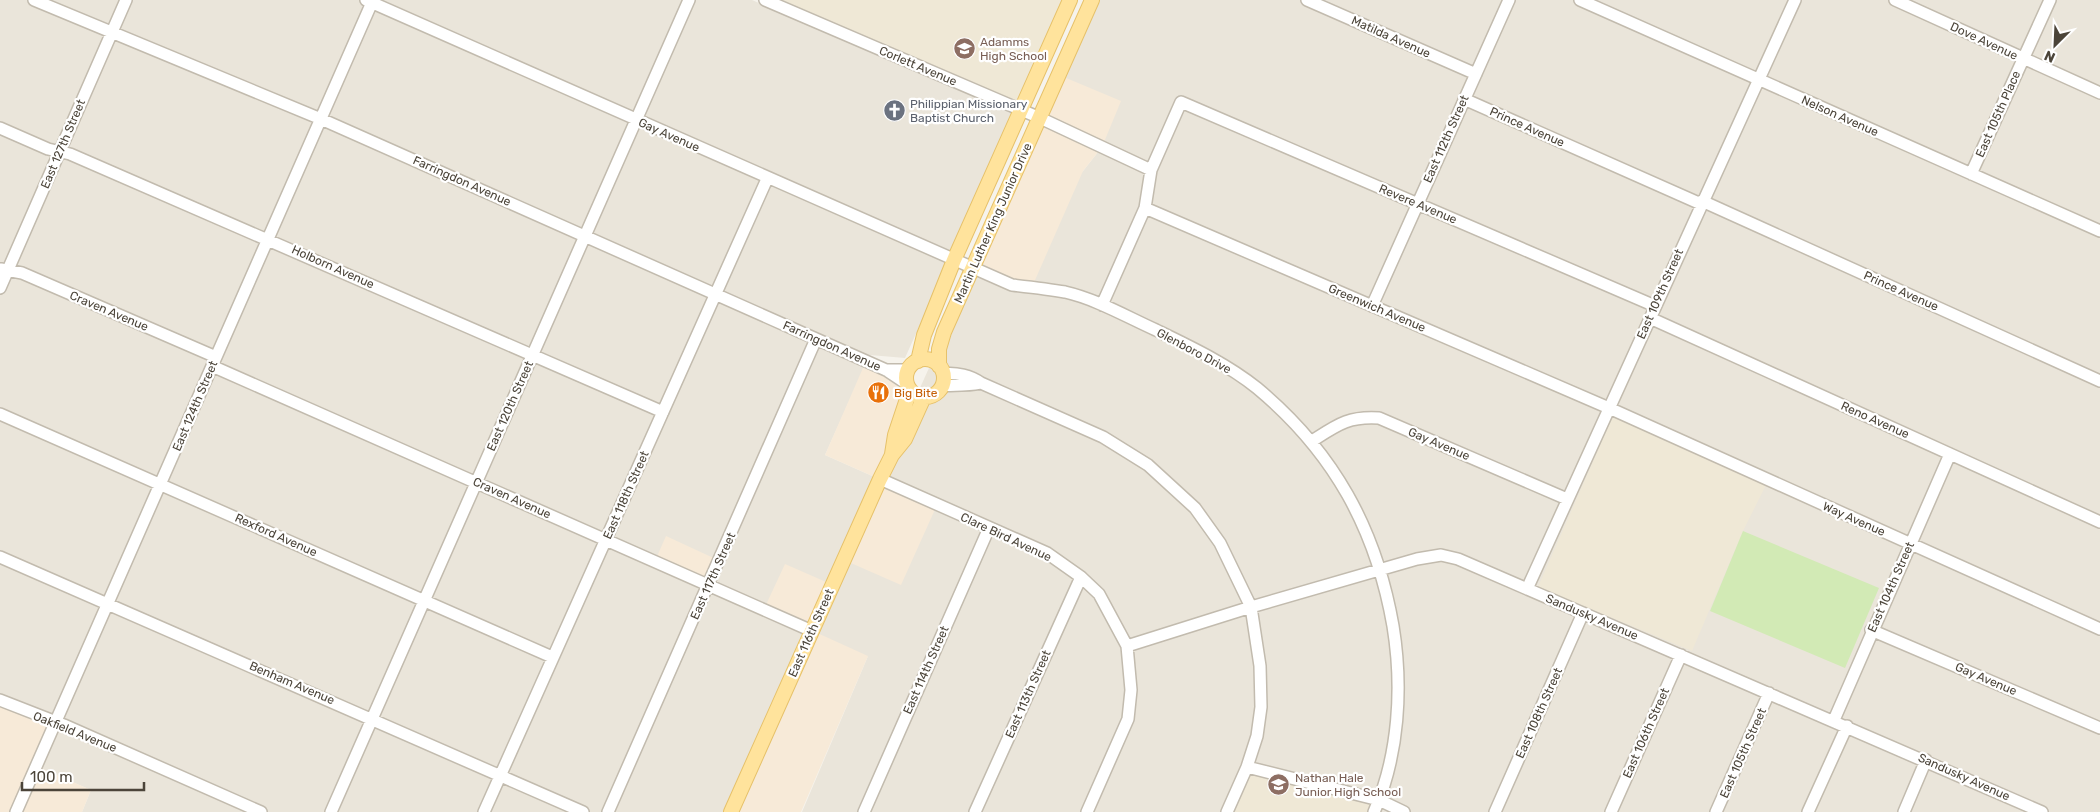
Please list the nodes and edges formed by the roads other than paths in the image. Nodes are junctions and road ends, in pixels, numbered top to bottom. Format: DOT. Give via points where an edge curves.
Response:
graph roads {
  1 [pos="34,0"];
  2 [pos="126,0"];
  3 [pos="689,0"];
  4 [pos="765,0"];
  5 [pos="1070,0"];
  6 [pos="1092,0"];
  7 [pos="1307,0"];
  8 [pos="1509,0"];
  9 [pos="1580,0"];
  10 [pos="1795,0"];
  11 [pos="1895,0"];
  12 [pos="2050,0"];
  13 [pos="370,1"];
  14 [pos="111,33"];
  15 [pos="2023,59"];
  16 [pos="1476,74"];
  17 [pos="1758,79"];
  18 [pos="2100,94"];
  19 [pos="1464,99"];
  20 [pos="1022,110"];
  21 [pos="1040,118"];
  22 [pos="321,119"];
  23 [pos="637,121"];
  24 [pos="0,128"];
  25 [pos="60,151"];
  26 [pos="1151,170"];
  27 [pos="1971,174"];
  28 [pos="767,178"];
  29 [pos="1701,202"];
  30 [pos="1417,204"];
  31 [pos="1145,208"];
  32 [pos="2100,231"];
  33 [pos="586,236"];
  34 [pos="269,239"];
  35 [pos="954,260"];
  36 [pos="974,268"];
  37 [pos="4,269"];
  38 [pos="0,288"];
  39 [pos="714,294"];
  40 [pos="1102,306"];
  41 [pos="1372,306"];
  42 [pos="1655,306"];
  43 [pos="1650,318"];
  44 [pos="816,339"];
  45 [pos="533,355"];
  46 [pos="214,362"];
  47 [pos="941,375"];
  48 [pos="911,376"];
  49 [pos="2100,381"];
  50 [pos="924,397"];
  51 [pos="1609,408"];
  52 [pos="663,412"];
  53 [pos="0,414"];
  54 [pos="1312,441"];
  55 [pos="1950,454"];
  56 [pos="892,455"];
  57 [pos="880,479"];
  58 [pos="476,482"];
  59 [pos="161,485"];
  60 [pos="1567,499"];
  61 [pos="2100,522"];
  62 [pos="989,528"];
  63 [pos="606,540"];
  64 [pos="1910,544"];
  65 [pos="0,557"];
  66 [pos="1381,570"];
  67 [pos="1081,576"];
  68 [pos="709,585"];
  69 [pos="1527,589"];
  70 [pos="424,600"];
  71 [pos="108,604"];
  72 [pos="1251,607"];
  73 [pos="1583,613"];
  74 [pos="1871,630"];
  75 [pos="2100,630"];
  76 [pos="812,631"];
  77 [pos="1127,646"];
  78 [pos="1681,655"];
  79 [pos="552,657"];
  80 [pos="1769,693"];
  81 [pos="0,700"];
  82 [pos="372,718"];
  83 [pos="1834,720"];
  84 [pos="55,722"];
  85 [pos="1846,726"];
  86 [pos="2100,728"];
  87 [pos="1926,760"];
  88 [pos="1247,767"];
  89 [pos="501,774"];
  90 [pos="1379,800"];
  91 [pos="16,812"];
  92 [pos="261,812"];
  93 [pos="331,812"];
  94 [pos="484,812"];
  95 [pos="583,812"];
  96 [pos="608,812"];
  97 [pos="731,812"];
  98 [pos="864,812"];
  99 [pos="975,812"];
  100 [pos="1087,812"];
  101 [pos="1227,812"];
  102 [pos="1374,812"];
  103 [pos="1404,812"];
  104 [pos="1495,812"];
  105 [pos="1611,812"];
  106 [pos="1716,812"];
  107 [pos="1808,812"];
  108 [pos="1904,812"];
  109 [pos="2042,812"];
  1 -- 14 [label="street, Farringdon Avenue"];
  2 -- 14 [label="street, East 127th Street"];
  3 -- 23 [label="street, East 120th Street"];
  4 -- 20 [label="street, Corlett Avenue"];
  5 -- 20 [label="main road, Martin Luther King Junior Drive"];
  6 -- 21 [label="main road, Martin Luther King Junior Drive"];
  7 -- 16 [label="street, Matilda Avenue"];
  8 -- 16 [label="street, East 112th Street"];
  9 -- 17 [label="street, Nelson Avenue"];
  10 -- 17 [label="street, East 109th Street"];
  11 -- 15 [label="street, Dove Avenue"];
  12 -- 15 [label="street, East 105th Place"];
  13 -- 22 [label="street, East 124th Street"];
  13 -- 23 [label="street, Gay Avenue"];
  14 -- 22 [label="street, Farringdon Avenue"];
  14 -- 25 [label="street, East 127th Street"];
  15 -- 18 [label="street, Dove Avenue"];
  15 -- 27 [label="street, East 105th Place"];
  16 -- 19 [label="street, East 112th Street"];
  17 -- 27 [label="street, Nelson Avenue"];
  17 -- 29 [label="street, East 109th Street"];
  19 -- 29 [label="street, Prince Avenue"];
  19 -- 30 [label="street, East 112th Street"];
  20 -- 21 [label="street, Corlett Avenue"];
  20 -- 35 [label="main road, Martin Luther King Junior Drive"];
  21 -- 26 [label="street, Corlett Avenue"];
  21 -- 36 [label="main road, Martin Luther King Junior Drive"];
  22 -- 33 [label="street, Farringdon Avenue"];
  22 -- 34 [label="street, East 124th Street"];
  23 -- 28 [label="street, Gay Avenue"];
  23 -- 33 [label="street, East 120th Street"];
  24 -- 25 [label="street, Holborn Avenue"];
  25 -- 34 [label="street, Holborn Avenue"];
  25 -- 37 [label="street, East 127th Street"];
  26 -- 30 [label="street, Revere Avenue" via="1181,102"];
  26 -- 31 [label="street"];
  27 -- 32 [label="street, Nelson Avenue"];
  28 -- 35 [label="street, Gay Avenue"];
  28 -- 39 [label="street, East 118th Street"];
  29 -- 42 [label="street, East 109th Street"];
  29 -- 49 [label="street, Prince Avenue"];
  30 -- 41 [label="street, East 112th Street"];
  30 -- 42 [label="street, Revere Avenue"];
  31 -- 40 [label="street"];
  31 -- 41 [label="street, Greenwich Avenue"];
  33 -- 39 [label="street, Farringdon Avenue"];
  33 -- 45 [label="street, East 120th Street"];
  34 -- 45 [label="street, Holborn Avenue"];
  34 -- 46 [label="street, East 124th Street"];
  35 -- 36 [label="street, Gay Avenue"];
  35 -- 48 [label="main road, Martin Luther King Junior Drive"];
  36 -- 40 [label="street, Glenboro Drive" via="1012,285 1066,292"];
  36 -- 47 [label="main road, Martin Luther King Junior Drive" via="944,332 939,350"];
  37 -- 38 [label="street, East 127th Street"];
  37 -- 46 [label="street, Craven Avenue" via="22,273"];
  39 -- 44 [label="street, Farringdon Avenue"];
  39 -- 52 [label="street, East 118th Street"];
  40 -- 54 [label="street, Glenboro Drive" via="1219,363 1257,388"];
  41 -- 51 [label="street, Greenwich Avenue"];
  42 -- 43 [label="street, East 109th Street"];
  43 -- 51 [label="street, East 109th Street"];
  43 -- 55 [label="street, Reno Avenue"];
  44 -- 48 [label="street, Farringdon Avenue" via="886,370"];
  44 -- 68 [label="street, East 117th Street"];
  45 -- 52 [label="street, Holborn Avenue"];
  45 -- 58 [label="street, East 120th Street"];
  46 -- 58 [label="street, Craven Avenue"];
  46 -- 59 [label="street, East 124th Street"];
  47 -- 48 [label="main road" via="931,361"];
  47 -- 50 [label="main road" via="935,394"];
  47 -- 72 [label="street" via="960,384 973,386 980,383 1103,437 1148,465 1195,508 1220,543"];
  48 -- 50 [label="main road"];
  48 -- 56 [label="main road, East 116th Street"];
  50 -- 56 [label="main road, East 116th Street" via="905,439"];
  51 -- 60 [label="street, East 109th Street"];
  51 -- 64 [label="street, Way Avenue"];
  52 -- 63 [label="street, East 118th Street"];
  53 -- 59 [label="street, Rexford Avenue"];
  54 -- 60 [label="street, Gay Avenue" via="1338,424 1359,417 1379,418"];
  54 -- 66 [label="street, Glenboro Drive" via="1358,512"];
  55 -- 61 [label="street, Reno Avenue"];
  55 -- 64 [label="street, East 104th Street"];
  56 -- 57 [label="main road, East 116th Street"];
  57 -- 62 [label="street, Clare Bird Avenue"];
  57 -- 76 [label="main road, East 116th Street"];
  58 -- 63 [label="street, Craven Avenue"];
  58 -- 70 [label="street, East 120th Street"];
  59 -- 70 [label="street, Rexford Avenue"];
  59 -- 71 [label="street, East 124th Street"];
  60 -- 69 [label="street, East 109th Street"];
  62 -- 67 [label="street, Clare Bird Avenue" via="1047,553"];
  62 -- 98 [label="street, East 114th Street"];
  63 -- 68 [label="street, Craven Avenue"];
  63 -- 79 [label="street, East 118th Street"];
  64 -- 74 [label="street, East 104th Street"];
  64 -- 75 [label="street, Way Avenue"];
  65 -- 71 [label="street, Benham Avenue"];
  66 -- 69 [label="street, Sandusky Avenue" via="1441,555 1458,559"];
  66 -- 72 [label="street, Sandusky Avenue"];
  66 -- 90 [label="street, Glenboro Drive" via="1399,668 1398,711"];
  67 -- 77 [label="street, Clare Bird Avenue" via="1099,594"];
  67 -- 99 [label="street, East 113th Street"];
  68 -- 76 [label="street, Craven Avenue"];
  68 -- 96 [label="street, East 117th Street"];
  69 -- 73 [label="street, Sandusky Avenue"];
  70 -- 79 [label="street, Rexford Avenue"];
  70 -- 82 [label="street, East 120th Street"];
  71 -- 82 [label="street, Benham Avenue"];
  71 -- 84 [label="street, East 124th Street"];
  72 -- 77 [label="street, Sandusky Avenue"];
  72 -- 88 [label="street" via="1260,666 1261,707"];
  73 -- 78 [label="street, Sandusky Avenue"];
  73 -- 104 [label="street, East 108th Street"];
  74 -- 83 [label="street, East 104th Street"];
  74 -- 86 [label="street, Gay Avenue"];
  76 -- 97 [label="main road, East 116th Street"];
  77 -- 100 [label="street" via="1131,690 1128,718"];
  78 -- 80 [label="street, Sandusky Avenue"];
  78 -- 105 [label="street, East 106th Street"];
  79 -- 89 [label="street, East 118th Street"];
  80 -- 83 [label="street, Sandusky Avenue"];
  80 -- 106 [label="street, East 105th Street"];
  81 -- 84 [label="street, Oakfield Avenue"];
  82 -- 89 [label="street, Benham Avenue"];
  82 -- 93 [label="street, East 120th Street"];
  83 -- 85 [label="street, Sandusky Avenue"];
  84 -- 91 [label="street, East 124th Street"];
  84 -- 92 [label="street, Oakfield Avenue"];
  85 -- 87 [label="street, Sandusky Avenue"];
  85 -- 107 [label="street"];
  87 -- 108 [label="street"];
  87 -- 109 [label="street, Sandusky Avenue"];
  88 -- 90 [label="street"];
  88 -- 101 [label="street"];
  89 -- 94 [label="street, East 118th Street"];
  89 -- 95 [label="street, Benham Avenue"];
  90 -- 102 [label="street, Glenboro Drive"];
  90 -- 103 [label="street"];
}
